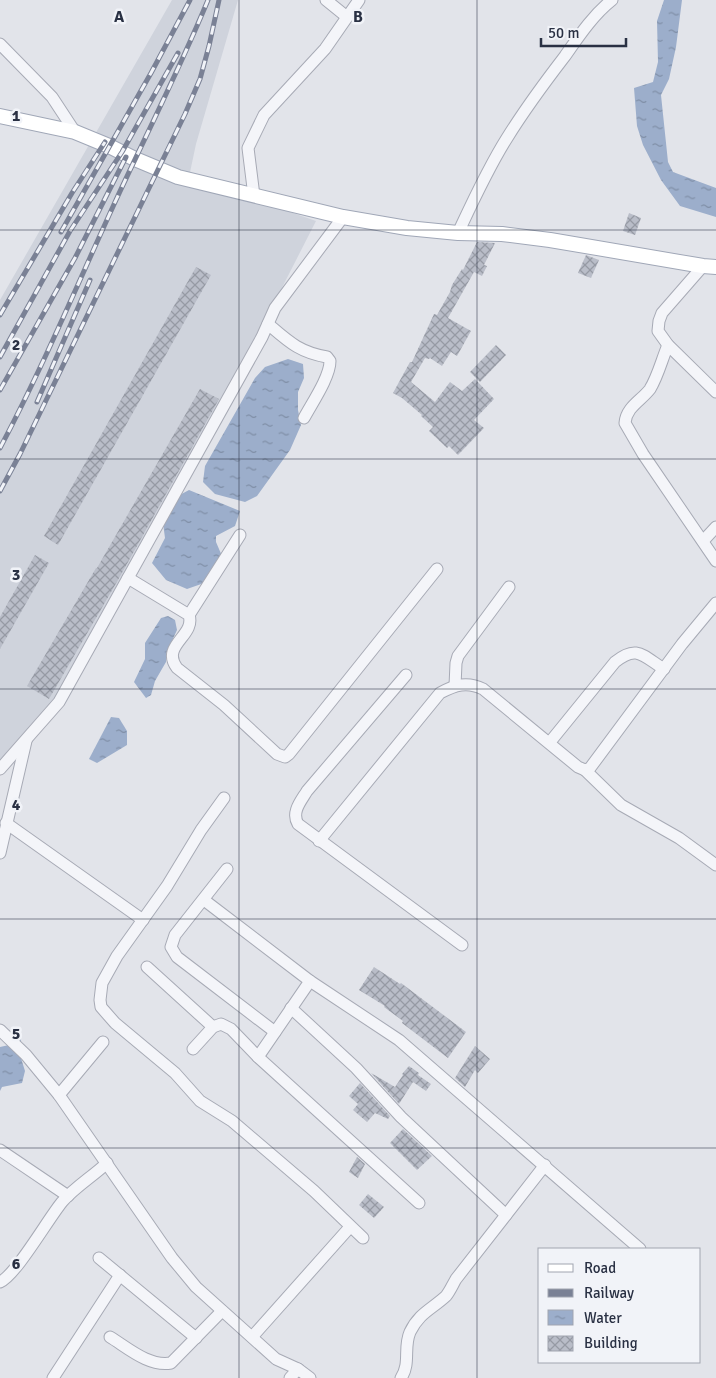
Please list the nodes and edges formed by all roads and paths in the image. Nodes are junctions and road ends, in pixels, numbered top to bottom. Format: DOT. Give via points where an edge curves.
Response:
graph roads {
  1 [pos="326,0"];
  2 [pos="359,0"];
  3 [pos="608,1"];
  4 [pos="347,16"];
  5 [pos="0,44"];
  6 [pos="0,116"];
  7 [pos="75,132"];
  8 [pos="254,196"];
  9 [pos="343,217"];
  10 [pos="458,233"];
  11 [pos="709,266"];
  12 [pos="268,324"];
  13 [pos="668,345"];
  14 [pos="716,392"];
  15 [pos="304,418"];
  16 [pos="716,527"];
  17 [pos="240,535"];
  18 [pos="703,542"];
  19 [pos="716,561"];
  20 [pos="437,569"];
  21 [pos="128,578"];
  22 [pos="509,587"];
  23 [pos="716,603"];
  24 [pos="189,615"];
  25 [pos="664,669"];
  26 [pos="406,675"];
  27 [pos="454,686"];
  28 [pos="27,737"];
  29 [pos="550,742"];
  30 [pos="0,769"];
  31 [pos="585,770"];
  32 [pos="224,798"];
  33 [pos="6,823"];
  34 [pos="320,842"];
  35 [pos="0,853"];
  36 [pos="716,865"];
  37 [pos="227,870"];
  38 [pos="204,900"];
  39 [pos="143,920"];
  40 [pos="462,945"];
  41 [pos="147,967"];
  42 [pos="310,981"];
  43 [pos="291,1008"];
  44 [pos="212,1027"];
  45 [pos="0,1030"];
  46 [pos="275,1032"];
  47 [pos="103,1042"];
  48 [pos="194,1049"];
  49 [pos="258,1057"];
  50 [pos="59,1095"];
  51 [pos="0,1150"];
  52 [pos="107,1164"];
  53 [pos="545,1165"];
  54 [pos="68,1196"];
  55 [pos="419,1203"];
  56 [pos="506,1215"];
  57 [pos="350,1226"];
  58 [pos="362,1238"];
  59 [pos="639,1248"];
  60 [pos="99,1258"];
  61 [pos="120,1275"];
  62 [pos="0,1282"];
  63 [pos="222,1312"];
  64 [pos="110,1337"];
  65 [pos="252,1337"];
  66 [pos="196,1338"];
  67 [pos="298,1369"];
  68 [pos="53,1378"];
  69 [pos="290,1378"];
  70 [pos="310,1378"];
  71 [pos="401,1378"];
  1 -- 4 [label="street"];
  2 -- 4 [label="street"];
  3 -- 10 [label="street" via="548,77 507,137"];
  4 -- 8 [label="street" via="325,49 264,115 252,138 248,148"];
  5 -- 7 [label="street" via="52,97"];
  6 -- 7 [label="main road"];
  7 -- 8 [label="main road" via="178,177"];
  8 -- 9 [label="main road"];
  9 -- 10 [label="main road"];
  9 -- 12 [label="street" via="275,308"];
  10 -- 11 [label="main road" via="550,240"];
  11 -- 13 [label="street" via="662,314 658,331"];
  12 -- 15 [label="street" via="294,346 327,357 330,361 326,377"];
  12 -- 21 [label="street"];
  13 -- 14 [label="street"];
  13 -- 18 [label="street" via="649,390 632,407 625,423"];
  16 -- 18 [label="street"];
  17 -- 24 [label="street"];
  18 -- 19 [label="street"];
  20 -- 24 [label="street" via="285,756 277,754 172,662 175,647 188,627"];
  21 -- 24 [label="street"];
  21 -- 28 [label="street" via="59,702"];
  22 -- 27 [label="street" via="458,656"];
  23 -- 25 [label="street"];
  25 -- 29 [label="street" via="639,654 624,655"];
  25 -- 31 [label="street" via="590,768"];
  26 -- 34 [label="street" via="298,805 295,820"];
  27 -- 29 [label="street" via="467,684 483,689"];
  27 -- 34 [label="street" via="440,693"];
  28 -- 30 [label="street"];
  28 -- 33 [label="street"];
  29 -- 31 [label="street"];
  31 -- 36 [label="street" via="621,805 680,838"];
  32 -- 39 [label="street"];
  33 -- 35 [label="street"];
  33 -- 39 [label="street"];
  34 -- 40 [label="street"];
  37 -- 38 [label="street"];
  38 -- 42 [label="street"];
  38 -- 46 [label="street" via="175,935 171,946 177,956"];
  39 -- 57 [label="street" via="102,983 101,1007 115,1023 175,1073 200,1101 232,1122"];
  41 -- 44 [label="street"];
  42 -- 43 [label="street"];
  42 -- 53 [label="street" via="399,1040"];
  43 -- 46 [label="street"];
  43 -- 56 [label="street"];
  44 -- 48 [label="street"];
  44 -- 49 [label="street" via="221,1024 231,1029"];
  45 -- 50 [label="street"];
  46 -- 49 [label="street"];
  47 -- 50 [label="street"];
  49 -- 55 [label="street"];
  50 -- 52 [label="street"];
  51 -- 54 [label="street"];
  52 -- 54 [label="street"];
  52 -- 63 [label="street" via="172,1258"];
  53 -- 56 [label="street"];
  53 -- 59 [label="street"];
  54 -- 62 [label="street" via="12,1271"];
  56 -- 71 [label="street" via="446,1295 419,1318 407,1340 408,1358"];
  57 -- 58 [label="street"];
  57 -- 65 [label="street"];
  60 -- 61 [label="street"];
  61 -- 66 [label="street"];
  61 -- 68 [label="street"];
  63 -- 65 [label="street"];
  63 -- 66 [label="street"];
  64 -- 66 [label="street" via="161,1365 171,1363"];
  65 -- 67 [label="street" via="276,1359"];
  67 -- 69 [label="street"];
  67 -- 70 [label="street"];
}
